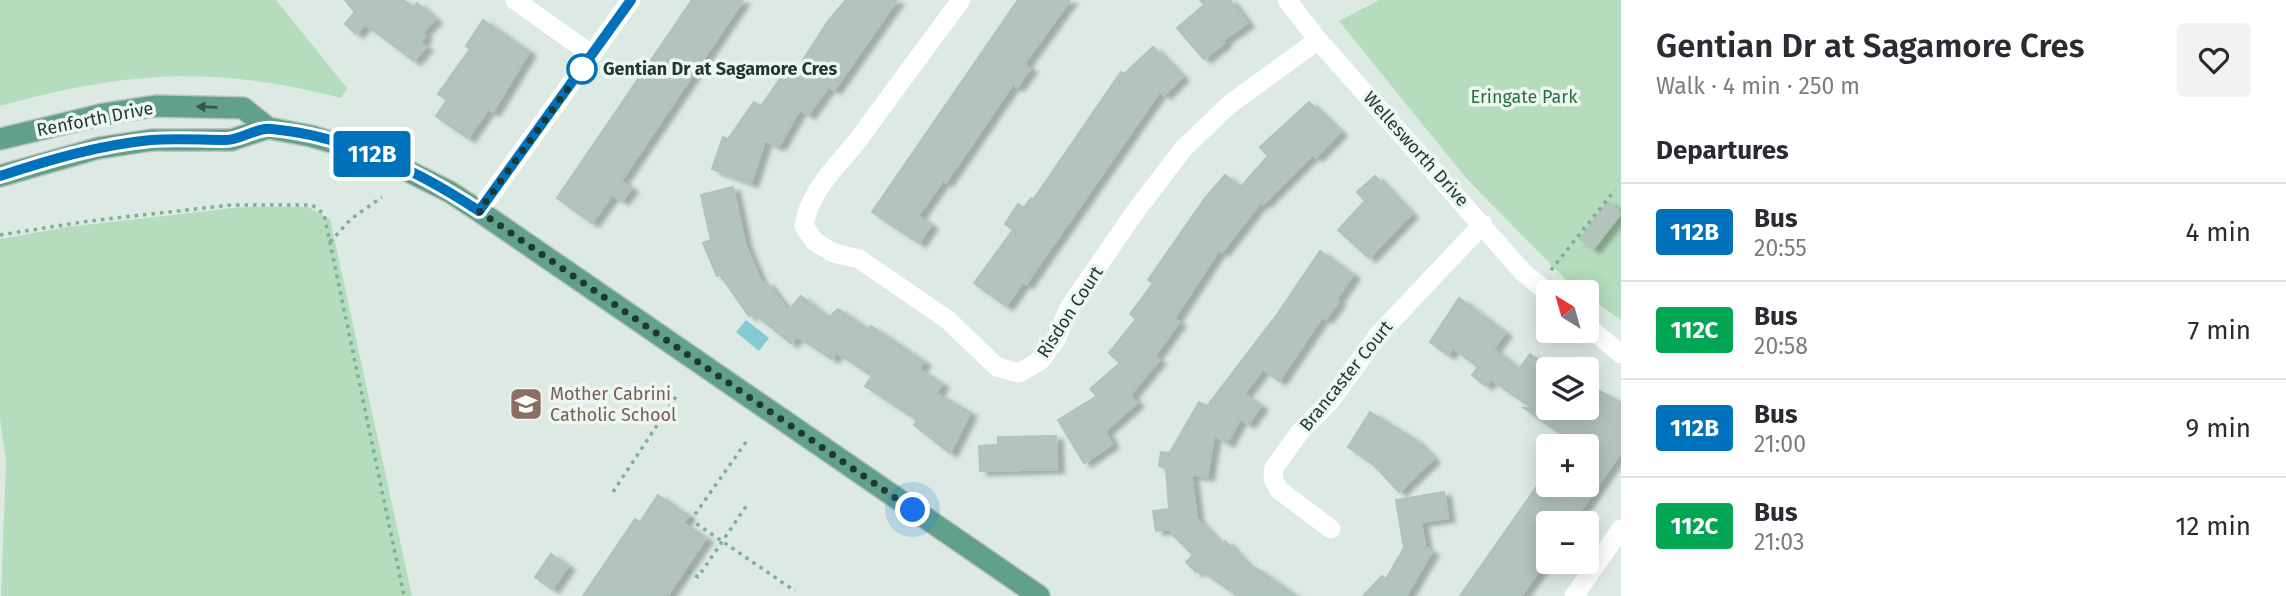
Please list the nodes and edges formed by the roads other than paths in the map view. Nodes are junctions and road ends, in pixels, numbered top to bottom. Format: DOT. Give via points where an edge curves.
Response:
graph roads {
  1 [pos="515,0"];
  2 [pos="631,0"];
  3 [pos="961,0"];
  4 [pos="1287,0"];
  5 [pos="1318,40"];
  6 [pos="592,55"];
  7 [pos="268,128"];
  8 [pos="0,139"];
  9 [pos="0,176"];
  10 [pos="479,211"];
  11 [pos="1483,224"];
  12 [pos="1536,283"];
  13 [pos="1600,337"];
  14 [pos="1621,354"];
  15 [pos="1331,529"];
  16 [pos="1621,529"];
  17 [pos="1039,596"];
  18 [pos="1574,596"];
  1 -- 6 [label="street"];
  2 -- 6 [label="street"];
  3 -- 5 [label="street, Risdon Court" via="818,188 807,206 804,226 815,242 859,259 948,320 997,368 1018,373 1041,360 1069,308 1183,149 1230,104"];
  4 -- 5 [label="street, Wellesworth Drive"];
  5 -- 11 [label="street, Wellesworth Drive"];
  6 -- 10 [label="street"];
  7 -- 8 [label="main road, Renforth Drive, one-way" via="243,108 155,106"];
  7 -- 9 [label="main road, Renforth Drive" via="231,140 152,140 99,148"];
  7 -- 10 [label="main road, Renforth Drive" via="378,156"];
  10 -- 17 [label="main road, Renforth Drive"];
  11 -- 12 [label="street, Wellesworth Drive"];
  11 -- 15 [label="street, Brancaster Court" via="1378,335 1274,468 1279,490"];
  13 -- 14 [label="street"];
  16 -- 18 [label="street"];
}
